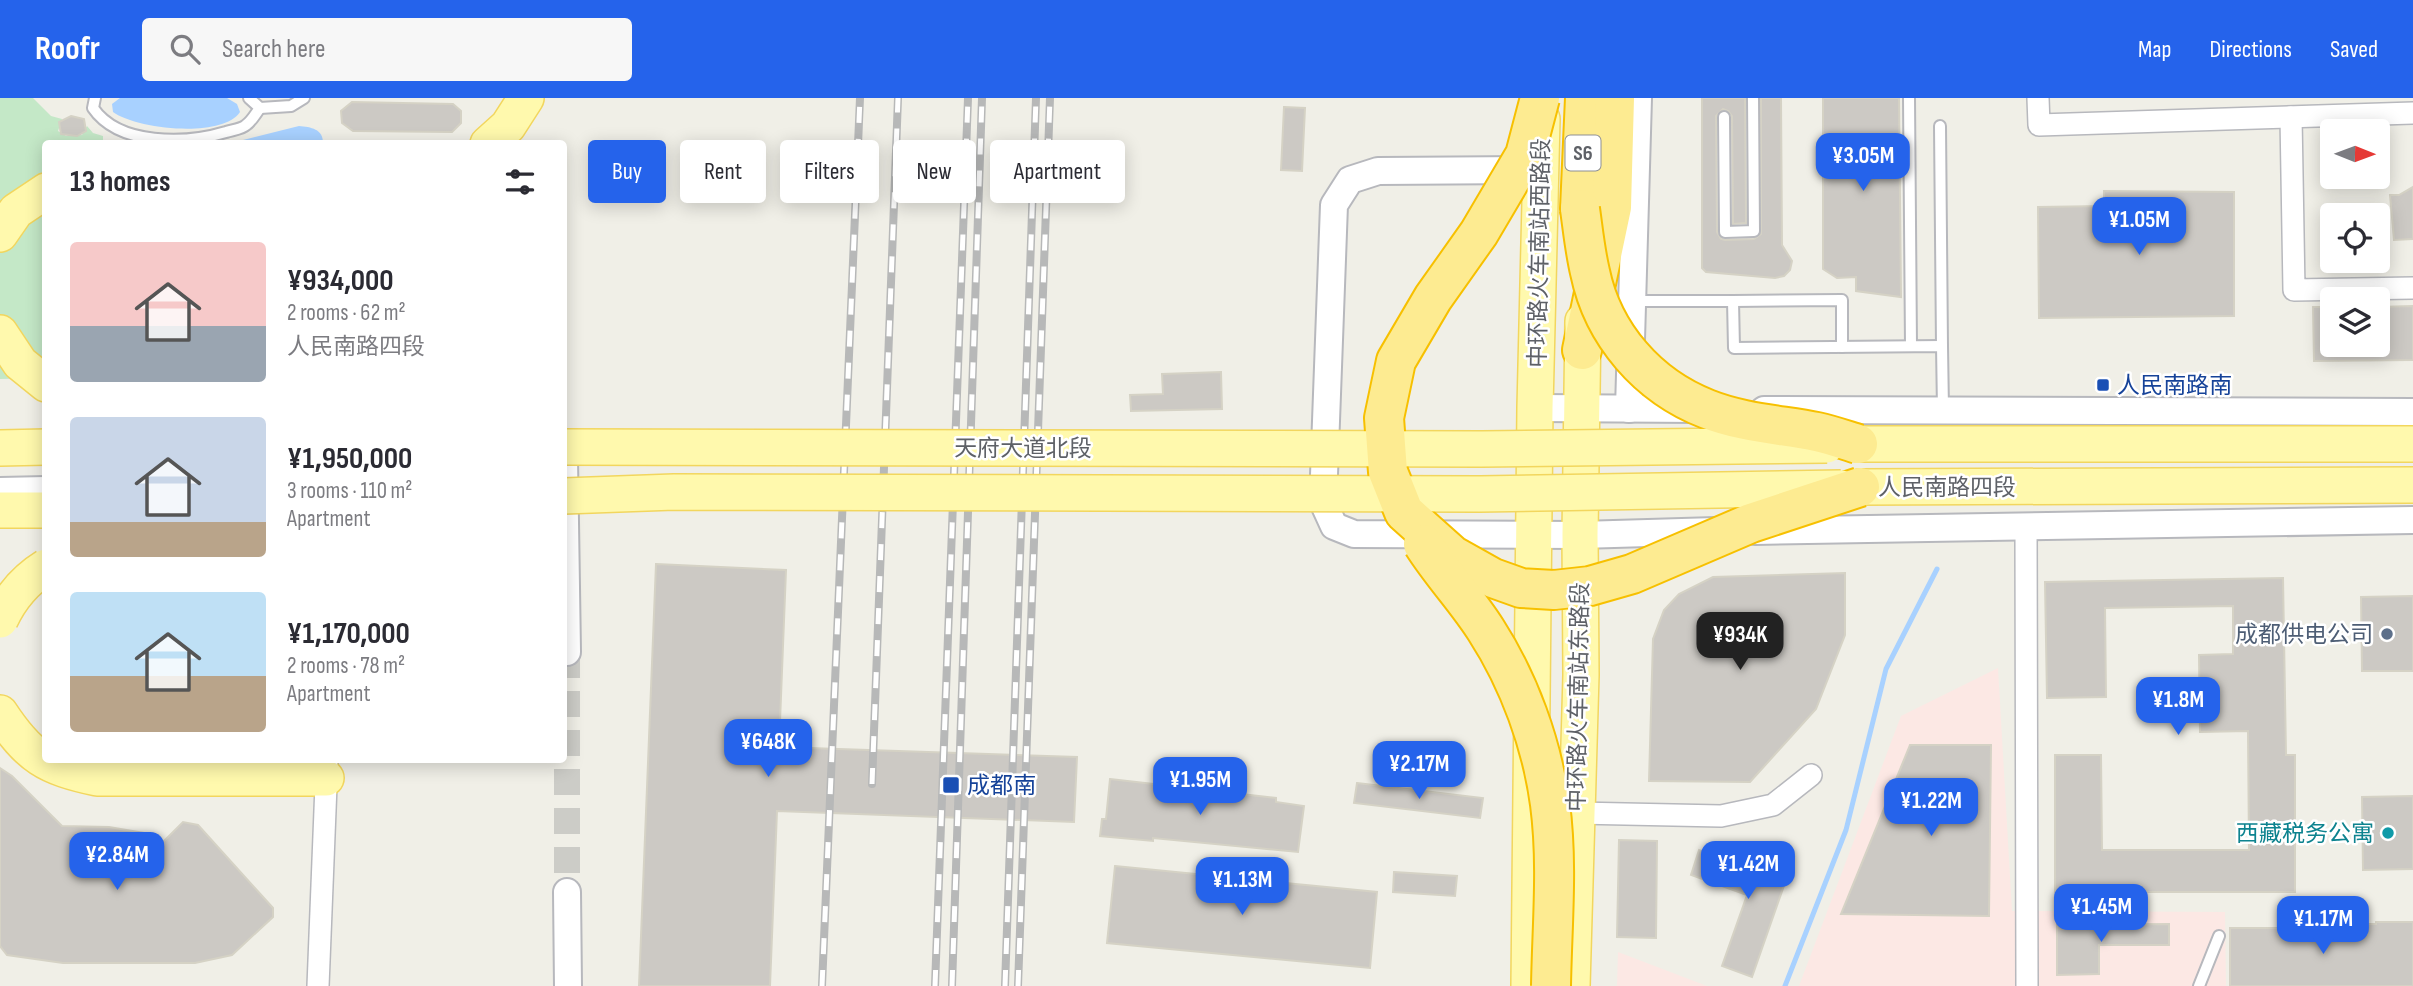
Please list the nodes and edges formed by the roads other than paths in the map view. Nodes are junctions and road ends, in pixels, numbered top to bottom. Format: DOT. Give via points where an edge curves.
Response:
graph roads {
  1 [pos="95,98"];
  2 [pos="249,98"];
  3 [pos="304,98"];
  4 [pos="526,98"];
  5 [pos="1541,98"];
  6 [pos="1753,98"];
  7 [pos="1909,98"];
  8 [pos="2038,98"];
  9 [pos="1608,101"];
  10 [pos="260,108"];
  11 [pos="2413,113"];
  12 [pos="1724,117"];
  13 [pos="2291,117"];
  14 [pos="1940,126"];
  15 [pos="492,140"];
  16 [pos="1541,170"];
  17 [pos="42,194"];
  18 [pos="0,234"];
  19 [pos="2413,288"];
  20 [pos="1588,301"];
  21 [pos="1631,301"];
  22 [pos="1733,301"];
  23 [pos="0,333"];
  24 [pos="1911,346"];
  25 [pos="1942,346"];
  26 [pos="1842,347"];
  27 [pos="1582,351"];
  28 [pos="42,381"];
  29 [pos="1581,407"];
  30 [pos="1535,408"];
  31 [pos="1629,409"];
  32 [pos="1943,410"];
  33 [pos="2413,412"];
  34 [pos="1858,444"];
  35 [pos="2413,444"];
  36 [pos="42,447"];
  37 [pos="0,448"];
  38 [pos="1482,449"];
  39 [pos="42,461"];
  40 [pos="0,462"];
  41 [pos="567,471"];
  42 [pos="567,472"];
  43 [pos="2413,485"];
  44 [pos="1860,487"];
  45 [pos="42,490"];
  46 [pos="0,491"];
  47 [pos="1480,494"];
  48 [pos="0,510"];
  49 [pos="42,510"];
  50 [pos="1404,512"];
  51 [pos="2413,520"];
  52 [pos="2026,527"];
  53 [pos="1674,532"];
  54 [pos="1534,535"];
  55 [pos="1580,535"];
  56 [pos="42,570"];
  57 [pos="0,620"];
  58 [pos="1581,675"];
  59 [pos="0,712"];
  60 [pos="42,760"];
  61 [pos="48,763"];
  62 [pos="326,769"];
  63 [pos="1811,775"];
  64 [pos="1577,813"];
  65 [pos="567,892"];
  66 [pos="2219,936"];
  67 [pos="318,986"];
  68 [pos="568,986"];
  69 [pos="1529,986"];
  70 [pos="1551,986"];
  71 [pos="1572,986"];
  72 [pos="2027,986"];
  73 [pos="2199,986"];
  1 -- 10 [label="lane" via="93,108 101,119 141,136 167,139 195,138 246,126"];
  2 -- 10 [label="lane"];
  3 -- 10 [label="lane" via="291,106"];
  4 -- 15 [label="main road"];
  5 -- 16 [label="main road, 中环路火车南站西路段"];
  5 -- 50 [label="highway, bridge" via="1525,155 1396,361 1384,418 1388,472"];
  6 -- 12 [label="lane" via="1754,231 1725,232"];
  7 -- 24 [label="lane"];
  8 -- 13 [label="street" via="2039,125"];
  9 -- 20 [label="highway" via="1612,207"];
  9 -- 21 [label="street"];
  9 -- 34 [label="highway, S6, bridge" via="1580,209 1590,275 1607,319 1632,359 1657,383 1707,409"];
  11 -- 13 [label="street"];
  13 -- 19 [label="street" via="2294,290"];
  14 -- 25 [label="lane"];
  16 -- 30 [label="main road, 中环路火车南站西路段"];
  16 -- 54 [label="street, 人民南路四段" via="1378,171 1350,180 1334,205 1323,502 1334,526 1354,534"];
  17 -- 18 [label="main road" via="16,211"];
  20 -- 21 [label="lane"];
  20 -- 27 [label="highway"];
  21 -- 22 [label="lane"];
  21 -- 31 [label="street"];
  22 -- 26 [label="lane" via="1734,348"];
  22 -- 26 [label="lane" via="1842,300"];
  23 -- 28 [label="main road" via="20,363"];
  24 -- 25 [label="lane"];
  24 -- 26 [label="lane"];
  25 -- 32 [label="lane"];
  27 -- 29 [label="main road, 中环路火车南站西路段"];
  29 -- 30 [label="street"];
  29 -- 31 [label="street"];
  29 -- 55 [label="main road, 中环路火车南站东路段"];
  30 -- 54 [label="main road, 中环路火车南站东路段"];
  31 -- 32 [label="street"];
  32 -- 33 [label="street"];
  34 -- 35 [label="main road, 人民南路四段"];
  34 -- 38 [label="main road, 人民南路四段, bridge"];
  36 -- 37 [label="main road"];
  38 -- 41 [label="main road, 天府大道北段, bridge"];
  39 -- 40 [label="street"];
  42 -- 47 [label="main road, 天府大道北段, bridge" via="674,492"];
  43 -- 44 [label="main road, 人民南路四段"];
  44 -- 47 [label="main road, 人民南路四段, bridge"];
  44 -- 50 [label="highway, bridge" via="1751,523 1632,574 1554,590 1521,588 1493,578 1452,555"];
  45 -- 46 [label="street"];
  48 -- 49 [label="main road"];
  50 -- 70 [label="highway, bridge" via="1486,630 1513,680 1538,744 1550,804 1554,864"];
  51 -- 52 [label="street, 人民南路四段"];
  52 -- 53 [label="street, 人民南路四段"];
  52 -- 72 [label="street"];
  53 -- 55 [label="street, 人民南路四段"];
  53 -- 58 [label="street" via="1638,553 1599,601"];
  54 -- 55 [label="street, 人民南路四段"];
  54 -- 69 [label="main road, 中环路火车南站东路段"];
  55 -- 58 [label="main road, 中环路火车南站东路段"];
  56 -- 57 [label="main road, bridge" via="30,577"];
  58 -- 64 [label="main road, 中环路火车南站东路段"];
  59 -- 60 [label="main road" via="18,740"];
  61 -- 62 [label="main road" via="97,778"];
  62 -- 67 [label="street"];
  63 -- 64 [label="street" via="1773,805 1721,816"];
  64 -- 71 [label="main road, 中环路火车南站东路段"];
  65 -- 68 [label="street"];
  66 -- 73 [label="lane"];
}
